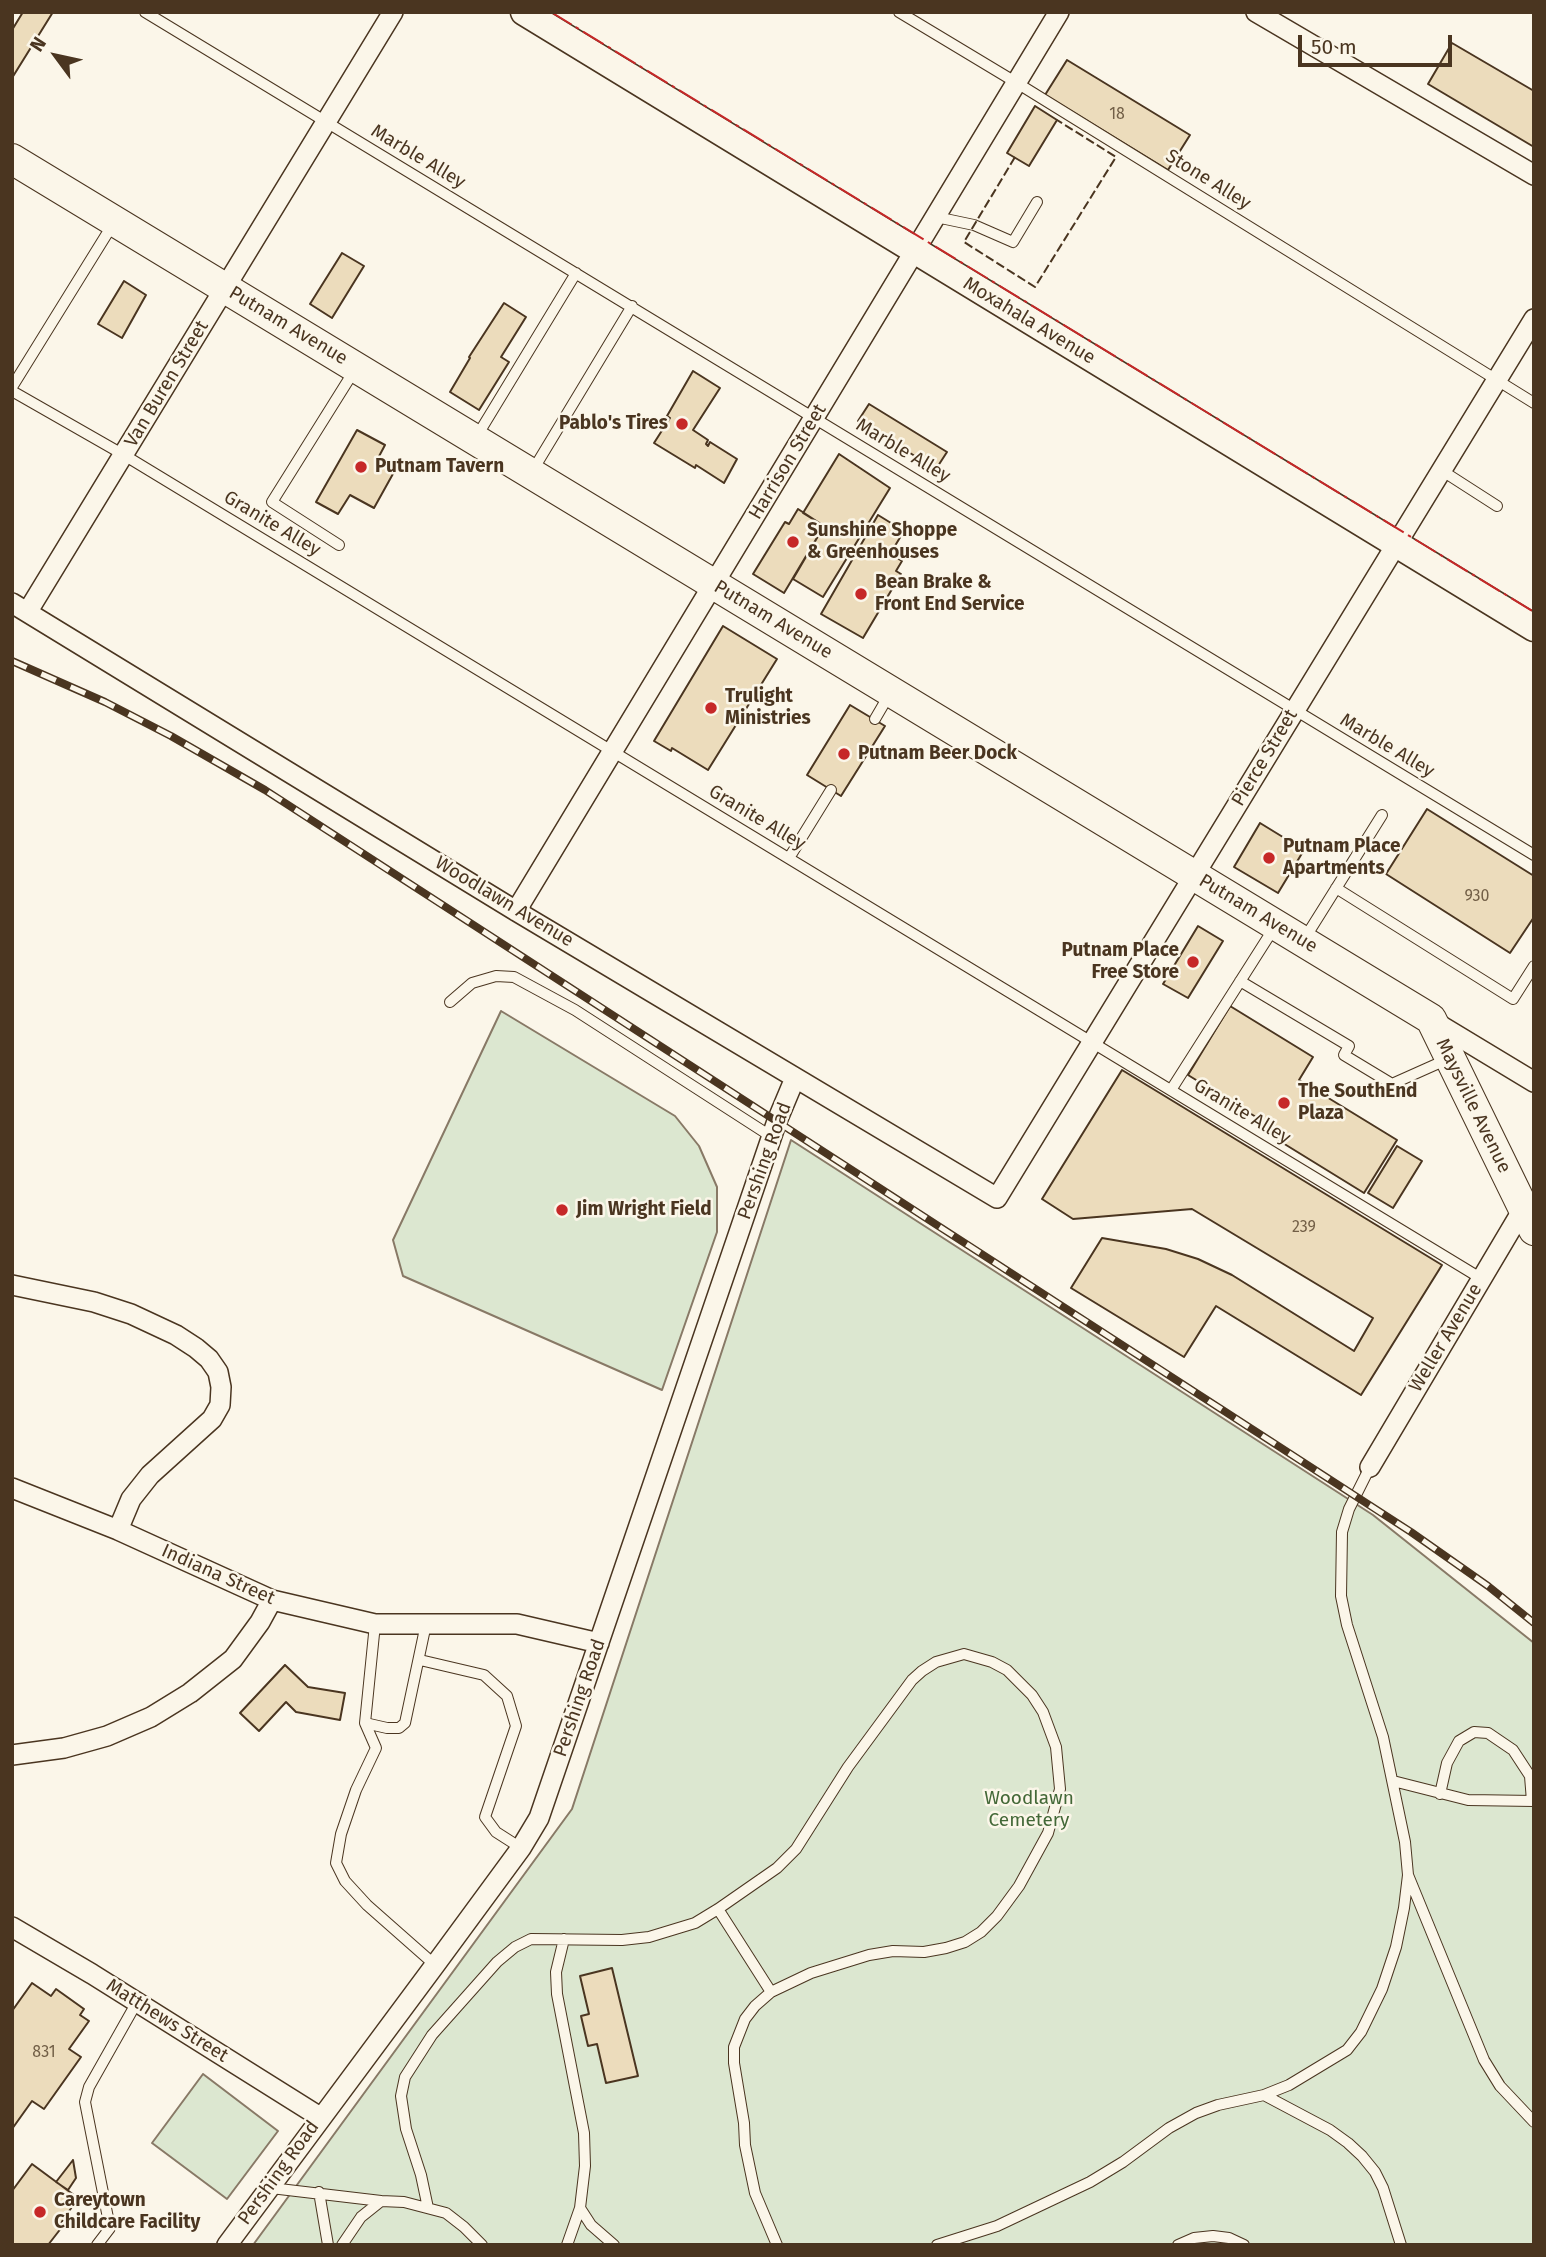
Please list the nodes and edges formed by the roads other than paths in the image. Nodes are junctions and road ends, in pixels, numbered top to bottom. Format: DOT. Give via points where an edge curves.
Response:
graph roads {
  1 [pos="145,12"];
  2 [pos="393,12"];
  3 [pos="524,12"];
  4 [pos="899,12"];
  5 [pos="1059,12"];
  6 [pos="1256,12"];
  7 [pos="1017,83"];
  8 [pos="326,122"];
  9 [pos="12,159"];
  10 [pos="1534,175"];
  11 [pos="1037,202"];
  12 [pos="936,217"];
  13 [pos="115,221"];
  14 [pos="915,252"];
  15 [pos="576,273"];
  16 [pos="225,288"];
  17 [pos="632,306"];
  18 [pos="1534,319"];
  19 [pos="356,368"];
  20 [pos="1497,379"];
  21 [pos="12,389"];
  22 [pos="1534,403"];
  23 [pos="815,418"];
  24 [pos="474,439"];
  25 [pos="124,455"];
  26 [pos="1441,470"];
  27 [pos="530,473"];
  28 [pos="1497,506"];
  29 [pos="1396,544"];
  30 [pos="339,545"];
  31 [pos="714,585"];
  32 [pos="20,607"];
  33 [pos="1534,628"];
  34 [pos="891,692"];
  35 [pos="1295,710"];
  36 [pos="875,719"];
  37 [pos="612,751"];
  38 [pos="831,790"];
  39 [pos="1382,815"];
  40 [pos="1534,855"];
  41 [pos="789,858"];
  42 [pos="1194,875"];
  43 [pos="1336,888"];
  44 [pos="516,911"];
  45 [pos="1276,925"];
  46 [pos="1303,941"];
  47 [pos="1534,966"];
  48 [pos="1240,981"];
  49 [pos="450,1002"];
  50 [pos="1431,1019"];
  51 [pos="1092,1042"];
  52 [pos="1450,1058"];
  53 [pos="796,1078"];
  54 [pos="1534,1083"];
  55 [pos="1171,1090"];
  56 [pos="772,1138"];
  57 [pos="998,1198"];
  58 [pos="1528,1220"];
  59 [pos="1482,1279"];
  60 [pos="12,1285"];
  61 [pos="1370,1467"];
  62 [pos="12,1488"];
  63 [pos="118,1530"];
  64 [pos="272,1600"];
  65 [pos="374,1624"];
  66 [pos="426,1624"];
  67 [pos="599,1643"];
  68 [pos="420,1660"];
  69 [pos="365,1723"];
  70 [pos="12,1755"];
  71 [pos="1393,1781"];
  72 [pos="1440,1794"];
  73 [pos="1533,1801"];
  74 [pos="520,1848"];
  75 [pos="1408,1875"];
  76 [pos="718,1909"];
  77 [pos="12,1927"];
  78 [pos="564,1939"];
  79 [pos="435,1965"];
  80 [pos="771,1992"];
  81 [pos="137,2002"];
  82 [pos="1264,2095"];
  83 [pos="320,2117"];
  84 [pos="1534,2122"];
  85 [pos="268,2188"];
  86 [pos="319,2192"];
  87 [pos="382,2201"];
  88 [pos="428,2208"];
  89 [pos="580,2208"];
  90 [pos="942,2244"];
  91 [pos="97,2245"];
  92 [pos="226,2245"];
  93 [pos="328,2245"];
  94 [pos="342,2245"];
  95 [pos="482,2245"];
  96 [pos="567,2245"];
  97 [pos="614,2245"];
  98 [pos="777,2245"];
  99 [pos="1178,2245"];
  100 [pos="1244,2245"];
  101 [pos="1401,2245"];
  1 -- 8 [label="lane, Marble Alley"];
  2 -- 8 [label="street, Van Buren Street"];
  3 -- 14 [label="street, Moxahala Avenue"];
  4 -- 7 [label="lane, Stone Alley"];
  5 -- 7 [label="street, Harrison Street"];
  6 -- 10 [label="street"];
  7 -- 12 [label="street, Harrison Street"];
  7 -- 20 [label="lane, Stone Alley"];
  8 -- 15 [label="lane, Marble Alley"];
  8 -- 16 [label="street, Van Buren Street"];
  9 -- 13 [label="main road, Putnam Avenue"];
  11 -- 12 [label="lane" via="1013,242 974,225"];
  12 -- 14 [label="street, Harrison Street"];
  13 -- 16 [label="main road, Putnam Avenue"];
  13 -- 21 [label="lane"];
  14 -- 23 [label="street, Harrison Street"];
  14 -- 29 [label="street, Moxahala Avenue"];
  15 -- 17 [label="lane, Marble Alley"];
  15 -- 24 [label="lane"];
  16 -- 19 [label="main road, Putnam Avenue"];
  16 -- 25 [label="street, Van Buren Street"];
  17 -- 23 [label="lane, Marble Alley"];
  17 -- 27 [label="lane"];
  18 -- 20 [label="street, Pierce Street"];
  19 -- 24 [label="main road, Putnam Avenue"];
  19 -- 30 [label="lane" via="272,502"];
  20 -- 22 [label="lane, Stone Alley"];
  20 -- 26 [label="street, Pierce Street"];
  21 -- 25 [label="lane, Granite Alley"];
  23 -- 31 [label="street, Harrison Street"];
  23 -- 35 [label="lane, Marble Alley"];
  24 -- 27 [label="main road, Putnam Avenue"];
  25 -- 32 [label="street, Van Buren Street"];
  25 -- 37 [label="lane, Granite Alley"];
  26 -- 28 [label="lane"];
  26 -- 29 [label="street, Pierce Street"];
  27 -- 31 [label="main road, Putnam Avenue"];
  29 -- 33 [label="street, Moxahala Avenue"];
  29 -- 35 [label="street, Pierce Street"];
  31 -- 34 [label="main road, Putnam Avenue"];
  31 -- 37 [label="street, Harrison Street"];
  32 -- 44 [label="street, Woodlawn Avenue"];
  34 -- 36 [label="lane"];
  34 -- 42 [label="main road, Putnam Avenue"];
  35 -- 40 [label="lane, Marble Alley"];
  35 -- 42 [label="street, Pierce Street"];
  37 -- 41 [label="lane, Granite Alley"];
  37 -- 44 [label="street, Harrison Street"];
  38 -- 41 [label="lane"];
  39 -- 43 [label="lane"];
  41 -- 51 [label="lane, Granite Alley"];
  42 -- 45 [label="main road, Putnam Avenue"];
  42 -- 51 [label="street, Pierce Street"];
  43 -- 46 [label="lane"];
  43 -- 47 [label="lane" via="1513,999"];
  44 -- 53 [label="street, Woodlawn Avenue"];
  45 -- 46 [label="main road, Putnam Avenue"];
  45 -- 48 [label="lane"];
  46 -- 50 [label="main road, Putnam Avenue"];
  48 -- 52 [label="lane" via="1349,1046 1344,1055 1392,1084"];
  48 -- 55 [label="lane"];
  49 -- 56 [label="lane" via="472,983 496,976 514,977 575,1010"];
  50 -- 52 [label="main road, Maysville Avenue"];
  50 -- 54 [label="street, Putnam Avenue"];
  51 -- 55 [label="lane, Granite Alley"];
  51 -- 57 [label="street, Pierce Street"];
  52 -- 58 [label="main road, Maysville Avenue"];
  53 -- 56 [label="street, Pershing Road"];
  53 -- 57 [label="street, Woodlawn Avenue"];
  55 -- 59 [label="lane, Granite Alley"];
  56 -- 67 [label="street, Pershing Road"];
  58 -- 59 [label="street, Weller Avenue"];
  59 -- 61 [label="street, Weller Avenue"];
  60 -- 63 [label="street" via="93,1301 131,1314 196,1348 218,1371 220,1405 212,1419 150,1475 131,1499"];
  61 -- 71 [label="lane" via="1342,1532 1341,1596"];
  62 -- 63 [label="street, Indiana Street"];
  63 -- 64 [label="street, Indiana Street"];
  64 -- 65 [label="street, Indiana Street"];
  64 -- 70 [label="street" via="233,1659 151,1717 64,1748"];
  65 -- 66 [label="street, Indiana Street"];
  65 -- 69 [label="lane"];
  66 -- 67 [label="street, Indiana Street" via="517,1623"];
  66 -- 68 [label="lane"];
  67 -- 74 [label="street, Pershing Road" via="539,1818"];
  68 -- 69 [label="lane" via="405,1723 399,1728"];
  68 -- 74 [label="lane" via="484,1675 507,1696 516,1726 485,1816 496,1832"];
  69 -- 79 [label="lane" via="376,1748 352,1801 336,1863 367,1905"];
  71 -- 72 [label="lane"];
  71 -- 75 [label="lane"];
  72 -- 73 [label="lane" via="1468,1800"];
  72 -- 73 [label="lane" via="1447,1763 1459,1741 1480,1732 1513,1750 1530,1776"];
  74 -- 79 [label="street, Pershing Road"];
  75 -- 82 [label="lane" via="1396,1947 1362,2032 1330,2061"];
  75 -- 84 [label="lane" via="1484,2060 1500,2086"];
  76 -- 78 [label="lane" via="695,1923 649,1937"];
  76 -- 80 [label="lane"];
  76 -- 80 [label="lane" via="796,1849 848,1767 912,1680 936,1662 964,1654 992,1662 1020,1682 1043,1712 1059,1768 1056,1809 1037,1856 997,1916 965,1942 924,1952 869,1955 811,1973"];
  77 -- 81 [label="street, Matthews Street"];
  78 -- 88 [label="lane" via="531,1939 497,1962 432,2035 405,2077 401,2096 406,2130"];
  78 -- 89 [label="lane" via="556,1972 557,1994 584,2133"];
  79 -- 83 [label="street, Pershing Road"];
  80 -- 98 [label="lane" via="745,2019 734,2047 749,2171"];
  81 -- 83 [label="street, Matthews Street"];
  81 -- 91 [label="lane" via="85,2102 110,2228"];
  82 -- 90 [label="lane" via="1196,2113 1090,2182 998,2226"];
  82 -- 101 [label="lane" via="1330,2130 1362,2156 1383,2188"];
  83 -- 85 [label="street, Pershing Road"];
  85 -- 86 [label="lane"];
  85 -- 92 [label="street, Pershing Road"];
  86 -- 87 [label="lane"];
  86 -- 93 [label="lane"];
  87 -- 88 [label="lane"];
  87 -- 94 [label="lane" via="361,2217"];
  88 -- 95 [label="lane" via="446,2213"];
  89 -- 96 [label="lane"];
  89 -- 97 [label="lane"];
  99 -- 100 [label="lane" via="1213,2236"];
}
